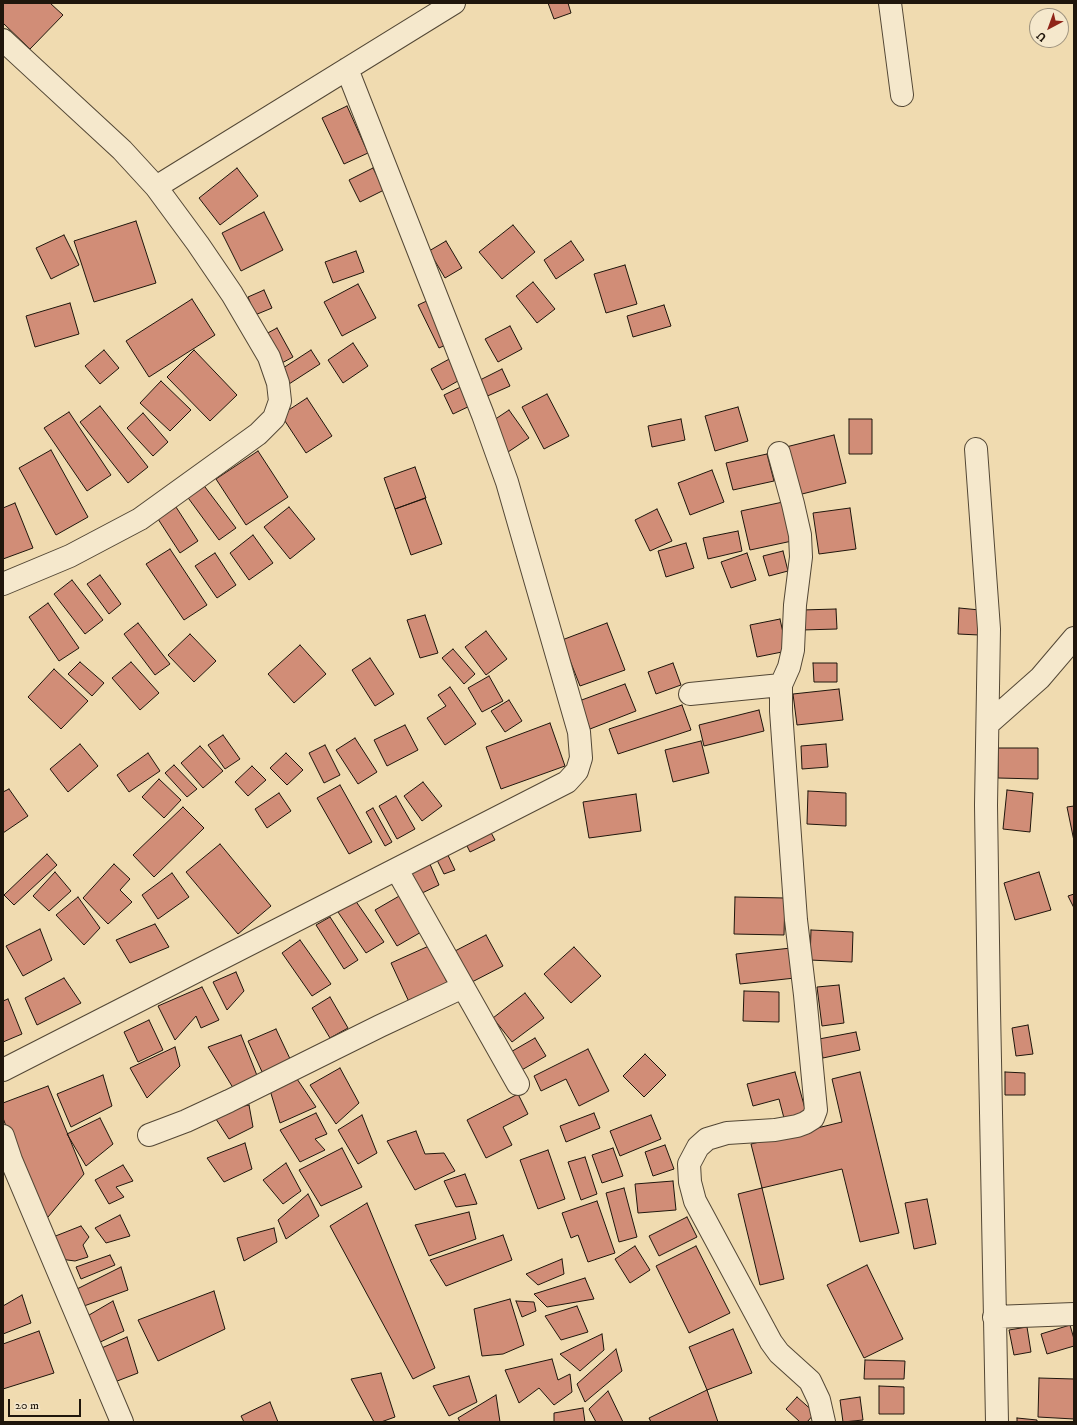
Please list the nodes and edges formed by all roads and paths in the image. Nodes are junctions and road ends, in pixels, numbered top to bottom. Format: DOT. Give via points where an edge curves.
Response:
graph roads {
  1 [pos="454,3"];
  2 [pos="890,3"];
  3 [pos="3,40"];
  4 [pos="347,69"];
  5 [pos="902,95"];
  6 [pos="156,187"];
  7 [pos="976,449"];
  8 [pos="779,453"];
  9 [pos="3,584"];
  10 [pos="1074,638"];
  11 [pos="781,685"];
  12 [pos="690,694"];
  13 [pos="988,724"];
  14 [pos="397,870"];
  15 [pos="463,987"];
  16 [pos="3,1070"];
  17 [pos="518,1084"];
  18 [pos="149,1135"];
  19 [pos="3,1136"];
  20 [pos="1074,1314"];
  21 [pos="994,1317"];
  22 [pos="122,1422"];
  23 [pos="824,1422"];
  24 [pos="997,1422"];
  1 -- 4 [label="street"];
  2 -- 5 [label="street"];
  3 -- 6 [label="street" via="122,150"];
  4 -- 6 [label="street"];
  4 -- 14 [label="street" via="507,482 579,732 581,758 577,771 567,782"];
  6 -- 9 [label="street" via="232,294 269,357 278,383 280,401 274,418 258,434 140,519 70,556"];
  7 -- 13 [label="street" via="989,629"];
  8 -- 11 [label="street" via="800,535 801,558 793,650"];
  10 -- 13 [label="street" via="1040,678"];
  11 -- 12 [label="street"];
  11 -- 23 [label="street" via="780,711 796,920 816,1110 813,1118 797,1126 727,1133 707,1138 698,1147 689,1164 690,1182 695,1201 764,1332 779,1353 810,1381 819,1400"];
  13 -- 21 [label="street" via="986,829"];
  14 -- 15 [label="street"];
  14 -- 16 [label="street"];
  15 -- 17 [label="street"];
  15 -- 18 [label="street" via="229,1101"];
  19 -- 22 [label="street"];
  20 -- 21 [label="street"];
  21 -- 24 [label="street"];
}
